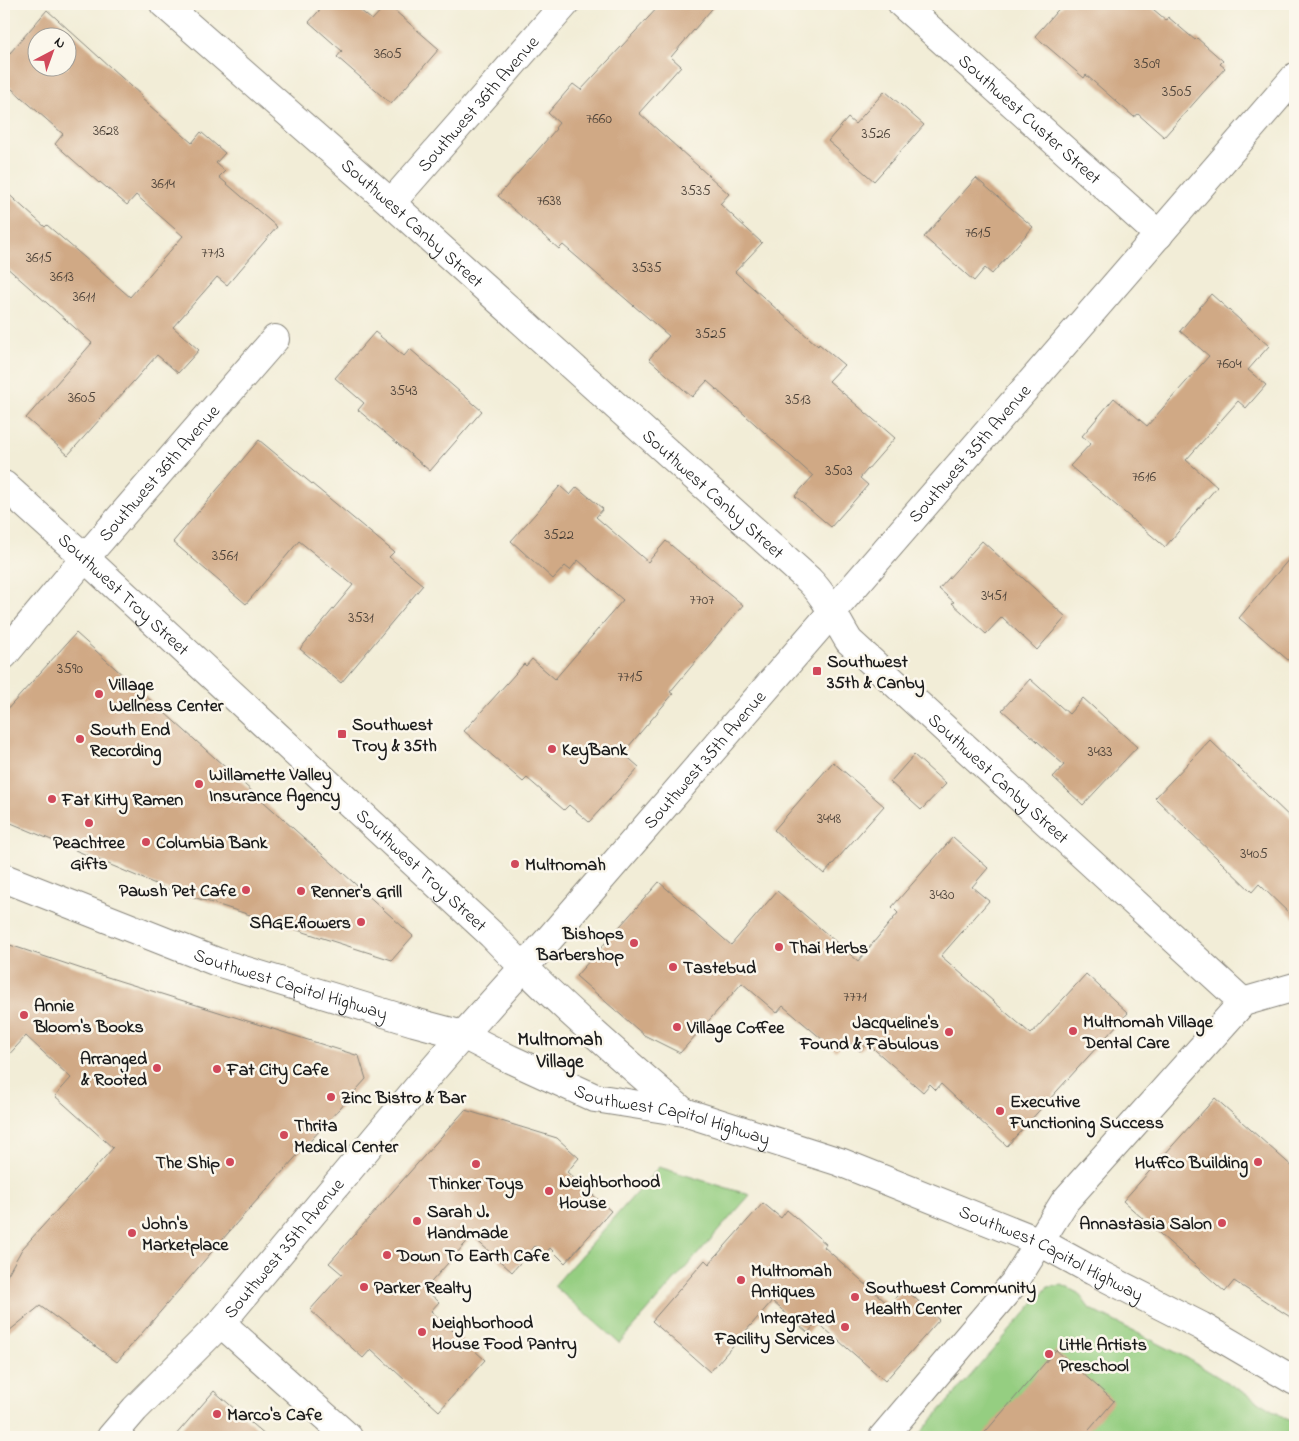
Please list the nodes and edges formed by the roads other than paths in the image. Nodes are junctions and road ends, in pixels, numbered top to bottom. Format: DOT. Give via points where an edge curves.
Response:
graph roads {
  1 [pos="164,4"];
  2 [pos="565,4"];
  3 [pos="902,4"];
  4 [pos="1295,77"];
  5 [pos="391,203"];
  6 [pos="1159,235"];
  7 [pos="276,339"];
  8 [pos="4,485"];
  9 [pos="85,558"];
  10 [pos="832,612"];
  11 [pos="4,655"];
  12 [pos="4,878"];
  13 [pos="523,968"];
  14 [pos="1295,987"];
  15 [pos="1243,1002"];
  16 [pos="463,1035"];
  17 [pos="684,1112"];
  18 [pos="1040,1242"];
  19 [pos="222,1323"];
  20 [pos="1295,1381"];
  21 [pos="111,1437"];
  22 [pos="348,1437"];
  23 [pos="884,1437"];
  1 -- 5 [label="street, Southwest Canby Street"];
  2 -- 5 [label="street, Southwest 36th Avenue"];
  3 -- 6 [label="street, Southwest Custer Street"];
  4 -- 6 [label="street, Southwest 35th Avenue"];
  5 -- 10 [label="street, Southwest Canby Street" via="809,580"];
  6 -- 10 [label="street, Southwest 35th Avenue"];
  7 -- 9 [label="street, Southwest 36th Avenue"];
  8 -- 9 [label="street, Southwest Troy Street"];
  9 -- 11 [label="street, Southwest 36th Avenue"];
  9 -- 13 [label="street, Southwest Troy Street" via="492,935"];
  10 -- 13 [label="street, Southwest 35th Avenue"];
  10 -- 15 [label="street, Southwest Canby Street" via="849,641"];
  12 -- 16 [label="street, Southwest Capitol Highway" via="217,962"];
  13 -- 16 [label="street, Southwest 35th Avenue"];
  13 -- 17 [label="street, Southwest Troy Street"];
  14 -- 15 [label="street"];
  15 -- 18 [label="street" via="1065,1201"];
  16 -- 17 [label="street, Southwest Capitol Highway" via="596,1098"];
  16 -- 19 [label="street, Southwest 35th Avenue"];
  17 -- 18 [label="street, Southwest Capitol Highway" via="840,1162"];
  18 -- 20 [label="street, Southwest Capitol Highway" via="1201,1326"];
  18 -- 23 [label="street" via="1014,1283"];
  19 -- 21 [label="street, Southwest 35th Avenue"];
  19 -- 22 [label="street"];
}
